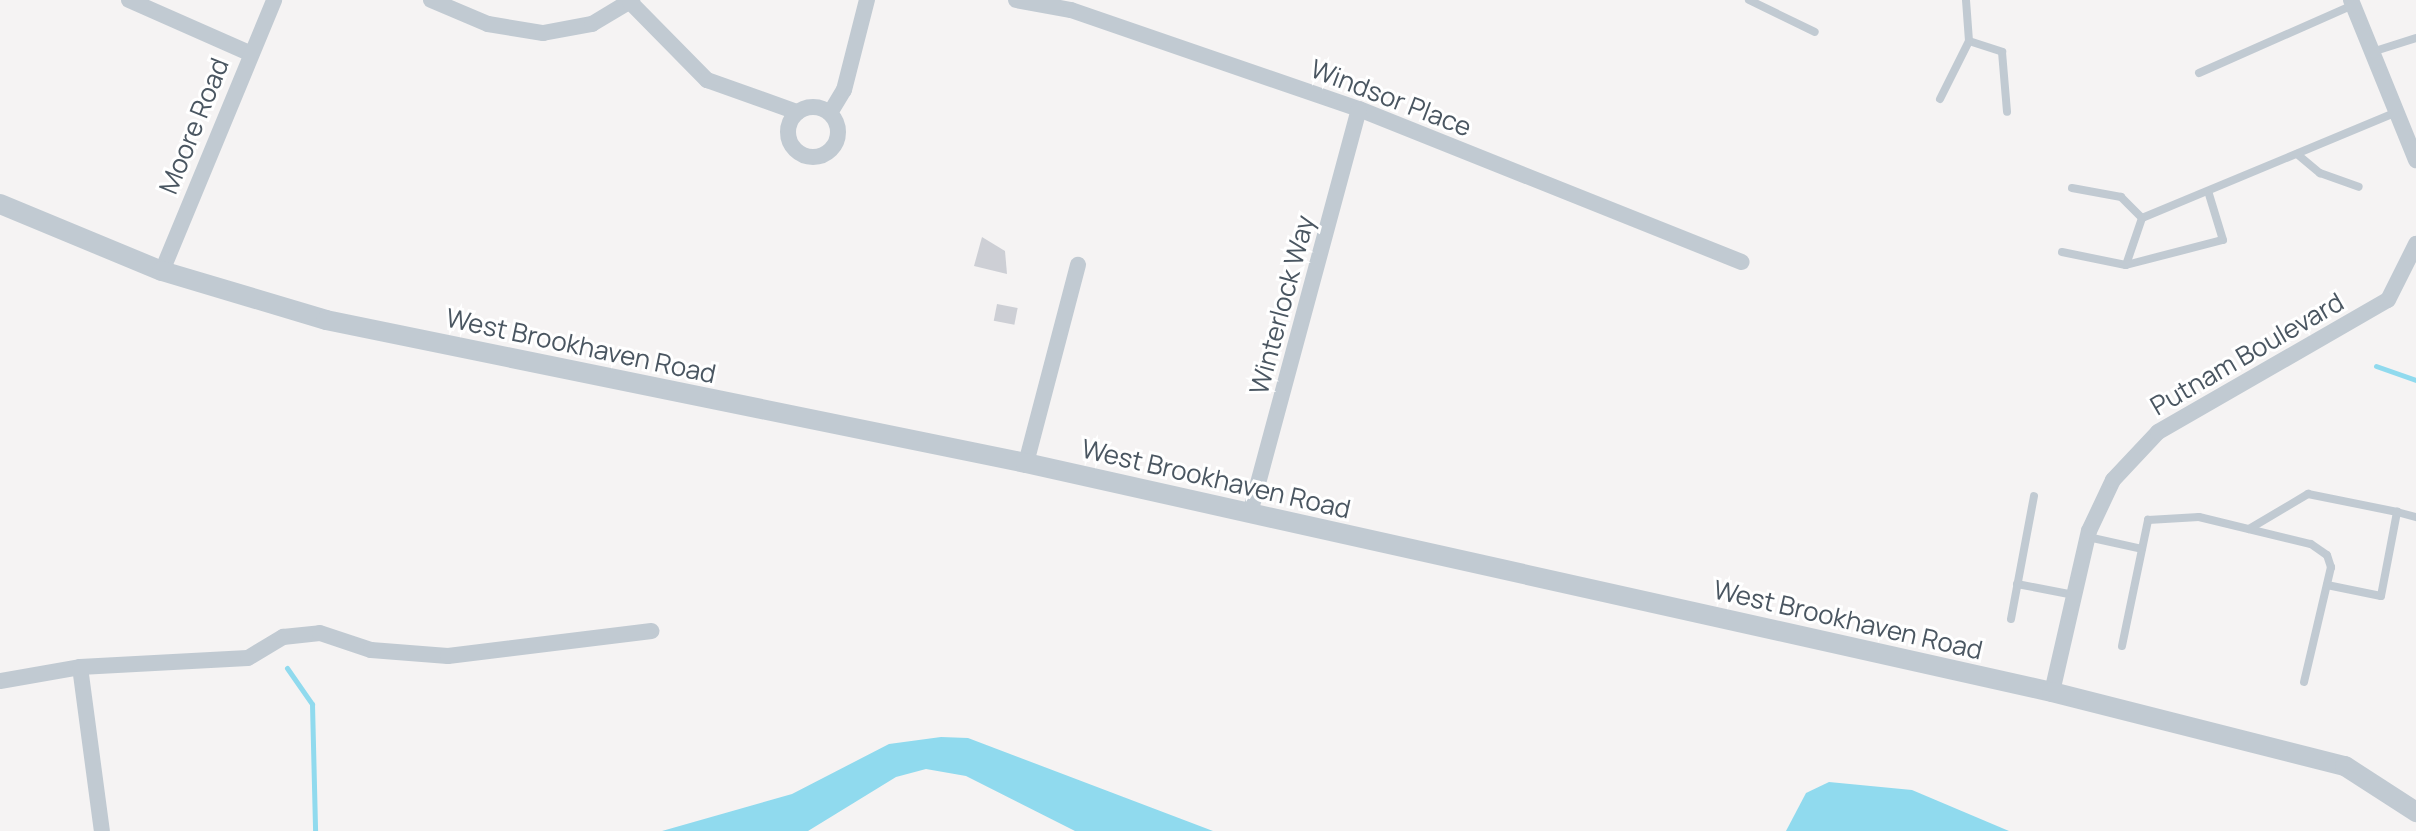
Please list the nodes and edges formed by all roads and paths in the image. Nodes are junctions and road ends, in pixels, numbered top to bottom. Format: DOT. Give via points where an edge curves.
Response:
graph roads {
  1 [pos="129,0"];
  2 [pos="274,0"];
  3 [pos="431,0"];
  4 [pos="867,0"];
  5 [pos="1016,0"];
  6 [pos="1749,0"];
  7 [pos="1966,0"];
  8 [pos="631,1"];
  9 [pos="2352,2"];
  10 [pos="1815,32"];
  11 [pos="2416,38"];
  12 [pos="1969,41"];
  13 [pos="2372,52"];
  14 [pos="249,53"];
  15 [pos="2199,73"];
  16 [pos="1940,99"];
  17 [pos="1359,109"];
  18 [pos="797,112"];
  19 [pos="2007,112"];
  20 [pos="2397,112"];
  21 [pos="830,113"];
  22 [pos="2297,154"];
  23 [pos="2416,160"];
  24 [pos="2359,187"];
  25 [pos="2072,188"];
  26 [pos="2208,191"];
  27 [pos="0,204"];
  28 [pos="2142,218"];
  29 [pos="2416,244"];
  30 [pos="2062,252"];
  31 [pos="1742,262"];
  32 [pos="1078,265"];
  33 [pos="2126,265"];
  34 [pos="162,271"];
  35 [pos="1026,463"];
  36 [pos="2034,496"];
  37 [pos="2397,512"];
  38 [pos="1250,513"];
  39 [pos="2416,517"];
  40 [pos="2249,529"];
  41 [pos="2088,537"];
  42 [pos="2142,549"];
  43 [pos="2017,584"];
  44 [pos="2327,585"];
  45 [pos="2075,595"];
  46 [pos="2011,619"];
  47 [pos="651,631"];
  48 [pos="2122,646"];
  49 [pos="80,667"];
  50 [pos="0,681"];
  51 [pos="2304,682"];
  52 [pos="2052,692"];
  53 [pos="2414,804"];
  54 [pos="102,831"];
  1 -- 14 [label="street"];
  2 -- 14 [label="street, Moore Road"];
  3 -- 8 [label="street" via="488,24 543,33 592,24"];
  4 -- 21 [label="street" via="844,90"];
  5 -- 17 [label="street, Windsor Place" via="1071,10"];
  6 -- 10 [label="lane"];
  7 -- 12 [label="lane"];
  8 -- 18 [label="street" via="707,80"];
  9 -- 13 [label="street"];
  9 -- 15 [label="lane"];
  11 -- 13 [label="lane"];
  12 -- 16 [label="lane"];
  12 -- 19 [label="lane" via="2002,52"];
  13 -- 20 [label="street"];
  14 -- 34 [label="street, Moore Road"];
  17 -- 31 [label="street, Windsor Place"];
  17 -- 38 [label="street, Winterlock Way"];
  18 -- 21 [label="street" via="813,106"];
  18 -- 21 [label="street" via="788,137 811,157 836,141"];
  20 -- 22 [label="lane"];
  20 -- 23 [label="street"];
  22 -- 24 [label="lane" via="2320,173"];
  22 -- 26 [label="lane"];
  25 -- 28 [label="lane" via="2121,197"];
  26 -- 28 [label="lane"];
  26 -- 33 [label="lane" via="2223,240"];
  27 -- 34 [label="street, West Brookhaven Road"];
  28 -- 33 [label="lane"];
  29 -- 41 [label="street, Putnam Boulevard" via="2388,300 2158,432 2113,480"];
  30 -- 33 [label="lane"];
  32 -- 35 [label="street"];
  34 -- 35 [label="street, West Brookhaven Road" via="326,320"];
  35 -- 38 [label="street, West Brookhaven Road"];
  36 -- 43 [label="lane"];
  37 -- 39 [label="lane"];
  37 -- 40 [label="lane" via="2308,494"];
  37 -- 44 [label="lane" via="2381,596"];
  38 -- 52 [label="street, West Brookhaven Road"];
  40 -- 42 [label="lane" via="2166,515 2148,520"];
  40 -- 44 [label="lane" via="2327,555"];
  41 -- 42 [label="lane"];
  41 -- 45 [label="street, Putnam Boulevard"];
  42 -- 48 [label="lane"];
  43 -- 45 [label="lane"];
  43 -- 46 [label="lane"];
  44 -- 51 [label="lane"];
  45 -- 52 [label="street, Putnam Boulevard"];
  47 -- 49 [label="street" via="448,656 371,650 320,633 283,637 248,658"];
  49 -- 50 [label="street"];
  49 -- 54 [label="street"];
  52 -- 53 [label="street, West Brookhaven Road" via="2345,766"];
}
